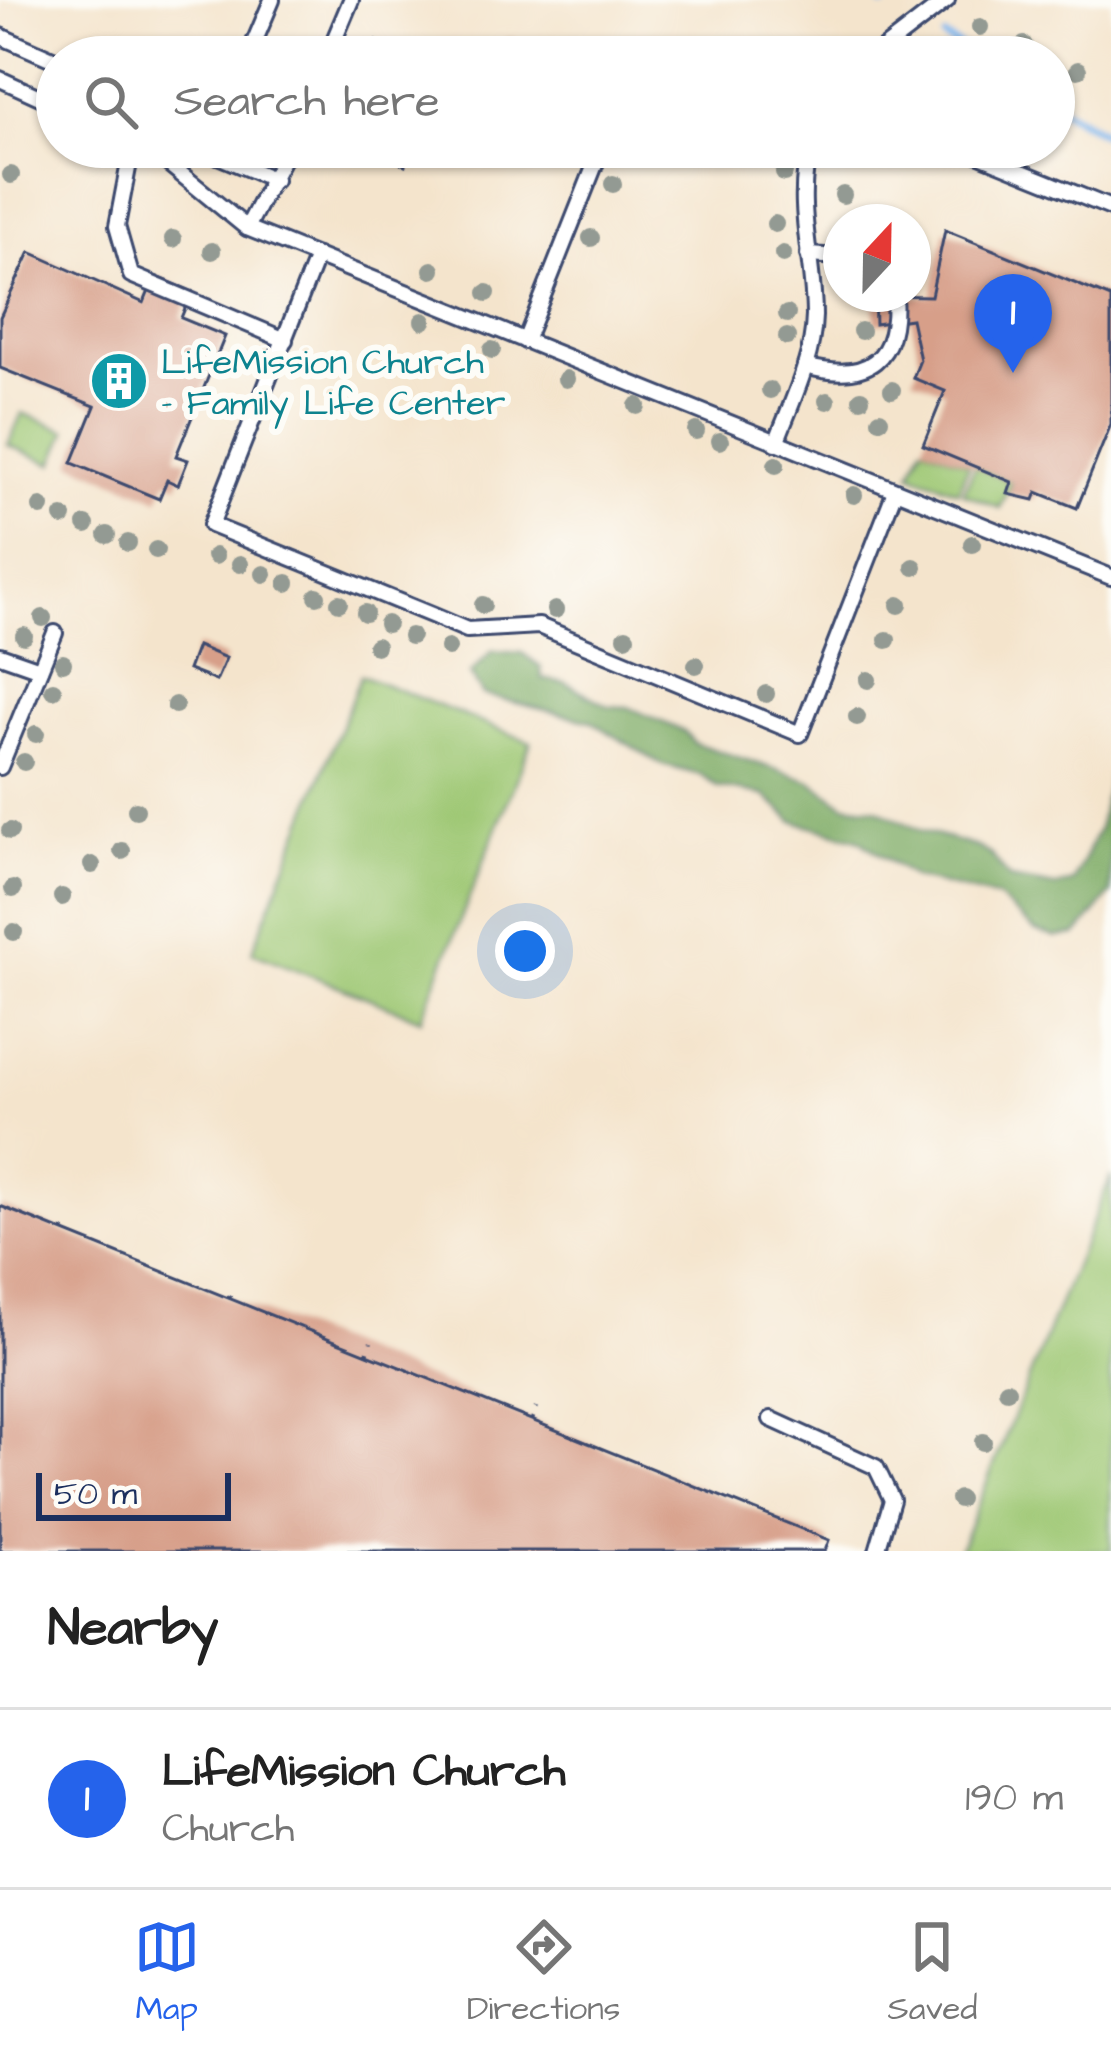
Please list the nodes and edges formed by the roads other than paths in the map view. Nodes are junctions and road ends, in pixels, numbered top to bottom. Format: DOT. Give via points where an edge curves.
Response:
graph roads {
  1 [pos="272,0"];
  2 [pos="351,0"];
  3 [pos="947,0"];
  4 [pos="0,36"];
  5 [pos="257,36"];
  6 [pos="336,36"];
  7 [pos="900,36"];
  8 [pos="36,52"];
  9 [pos="0,80"];
  10 [pos="36,96"];
  11 [pos="128,168"];
  12 [pos="174,168"];
  13 [pos="246,168"];
  14 [pos="280,168"];
  15 [pos="594,168"];
  16 [pos="807,168"];
  17 [pos="1012,168"];
  18 [pos="275,180"];
  19 [pos="1111,208"];
  20 [pos="247,228"];
  21 [pos="808,255"];
  22 [pos="317,256"];
  23 [pos="823,256"];
  24 [pos="896,312"];
  25 [pos="285,340"];
  26 [pos="525,341"];
  27 [pos="805,366"];
  28 [pos="776,443"];
  29 [pos="895,491"];
  30 [pos="1111,577"];
  31 [pos="55,633"];
  32 [pos="0,655"];
  33 [pos="40,669"];
  34 [pos="0,767"];
  35 [pos="771,1420"];
  36 [pos="877,1551"];
  1 -- 5 [label="lane"];
  2 -- 6 [label="lane"];
  3 -- 7 [label="lane"];
  4 -- 8 [label="lane"];
  9 -- 10 [label="lane"];
  11 -- 25 [label="lane" via="117,226 130,275"];
  12 -- 20 [label="lane"];
  13 -- 18 [label="lane"];
  14 -- 18 [label="lane"];
  15 -- 26 [label="lane"];
  16 -- 21 [label="lane"];
  17 -- 19 [label="lane"];
  18 -- 20 [label="lane"];
  20 -- 22 [label="lane"];
  21 -- 23 [label="lane"];
  21 -- 27 [label="lane" via="814,320"];
  22 -- 25 [label="lane"];
  22 -- 26 [label="lane"];
  24 -- 27 [label="lane" via="897,330 875,361 844,373"];
  25 -- 29 [label="lane" via="211,525 467,630 539,626 800,734"];
  26 -- 28 [label="lane"];
  27 -- 28 [label="lane"];
  28 -- 29 [label="lane"];
  29 -- 30 [label="lane"];
  31 -- 33 [label="lane"];
  32 -- 33 [label="lane"];
  33 -- 34 [label="lane"];
  35 -- 36 [label="lane" via="876,1467 892,1500"];
}
